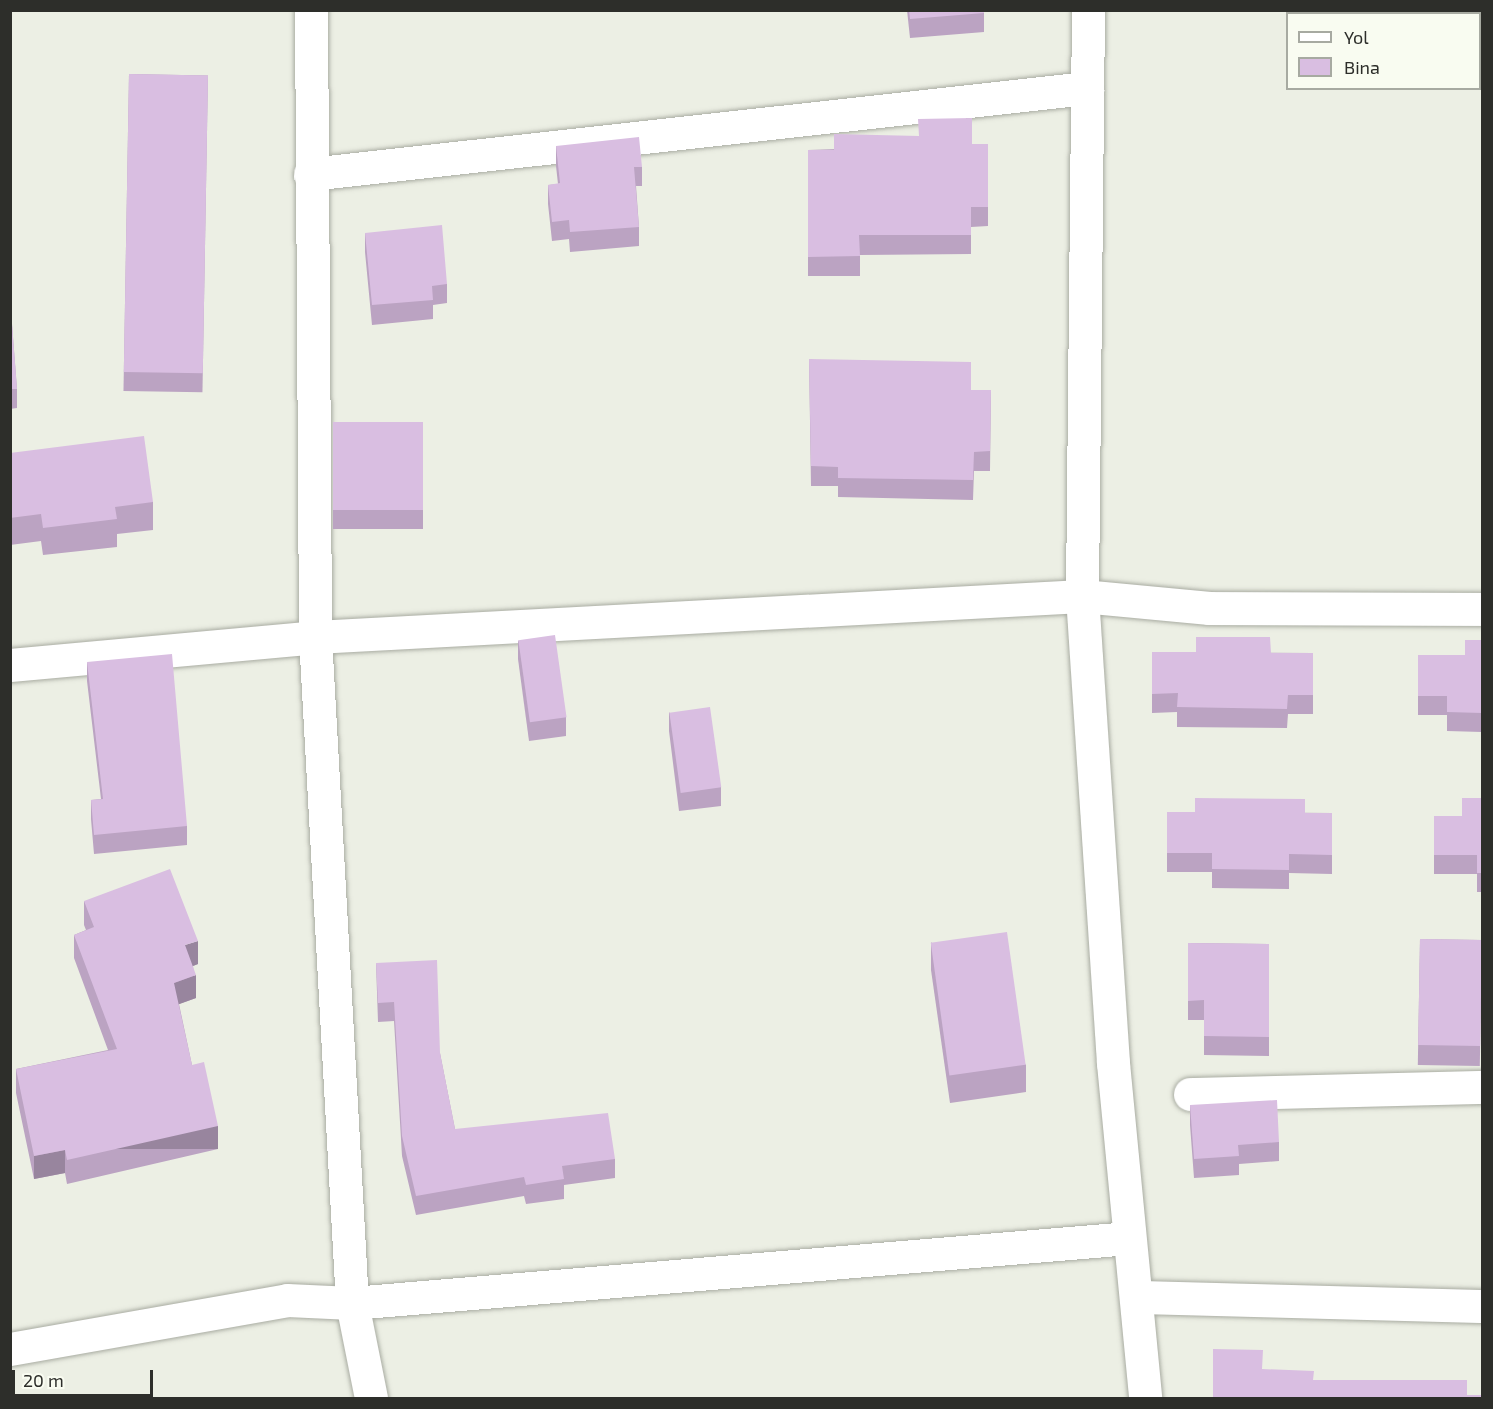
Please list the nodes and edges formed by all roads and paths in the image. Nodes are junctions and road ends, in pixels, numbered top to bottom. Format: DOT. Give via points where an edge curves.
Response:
graph roads {
  1 [pos="311,10"];
  2 [pos="1088,10"];
  3 [pos="1087,88"];
  4 [pos="310,174"];
  5 [pos="1082,596"];
  6 [pos="1482,609"];
  7 [pos="315,637"];
  8 [pos="10,665"];
  9 [pos="1482,1087"];
  10 [pos="1190,1094"];
  11 [pos="1129,1238"];
  12 [pos="1138,1297"];
  13 [pos="352,1303"];
  14 [pos="1482,1306"];
  15 [pos="10,1349"];
  16 [pos="370,1398"];
  17 [pos="1145,1398"];
  1 -- 4 [label="street"];
  2 -- 3 [label="street"];
  3 -- 4 [label="street"];
  3 -- 5 [label="street"];
  4 -- 7 [label="street"];
  5 -- 6 [label="street" via="1209,608"];
  5 -- 7 [label="street"];
  5 -- 11 [label="street"];
  7 -- 8 [label="street"];
  7 -- 13 [label="street"];
  9 -- 10 [label="street"];
  11 -- 12 [label="street"];
  11 -- 13 [label="street"];
  12 -- 14 [label="street"];
  12 -- 17 [label="street"];
  13 -- 15 [label="street" via="288,1300"];
  13 -- 16 [label="street"];
}
